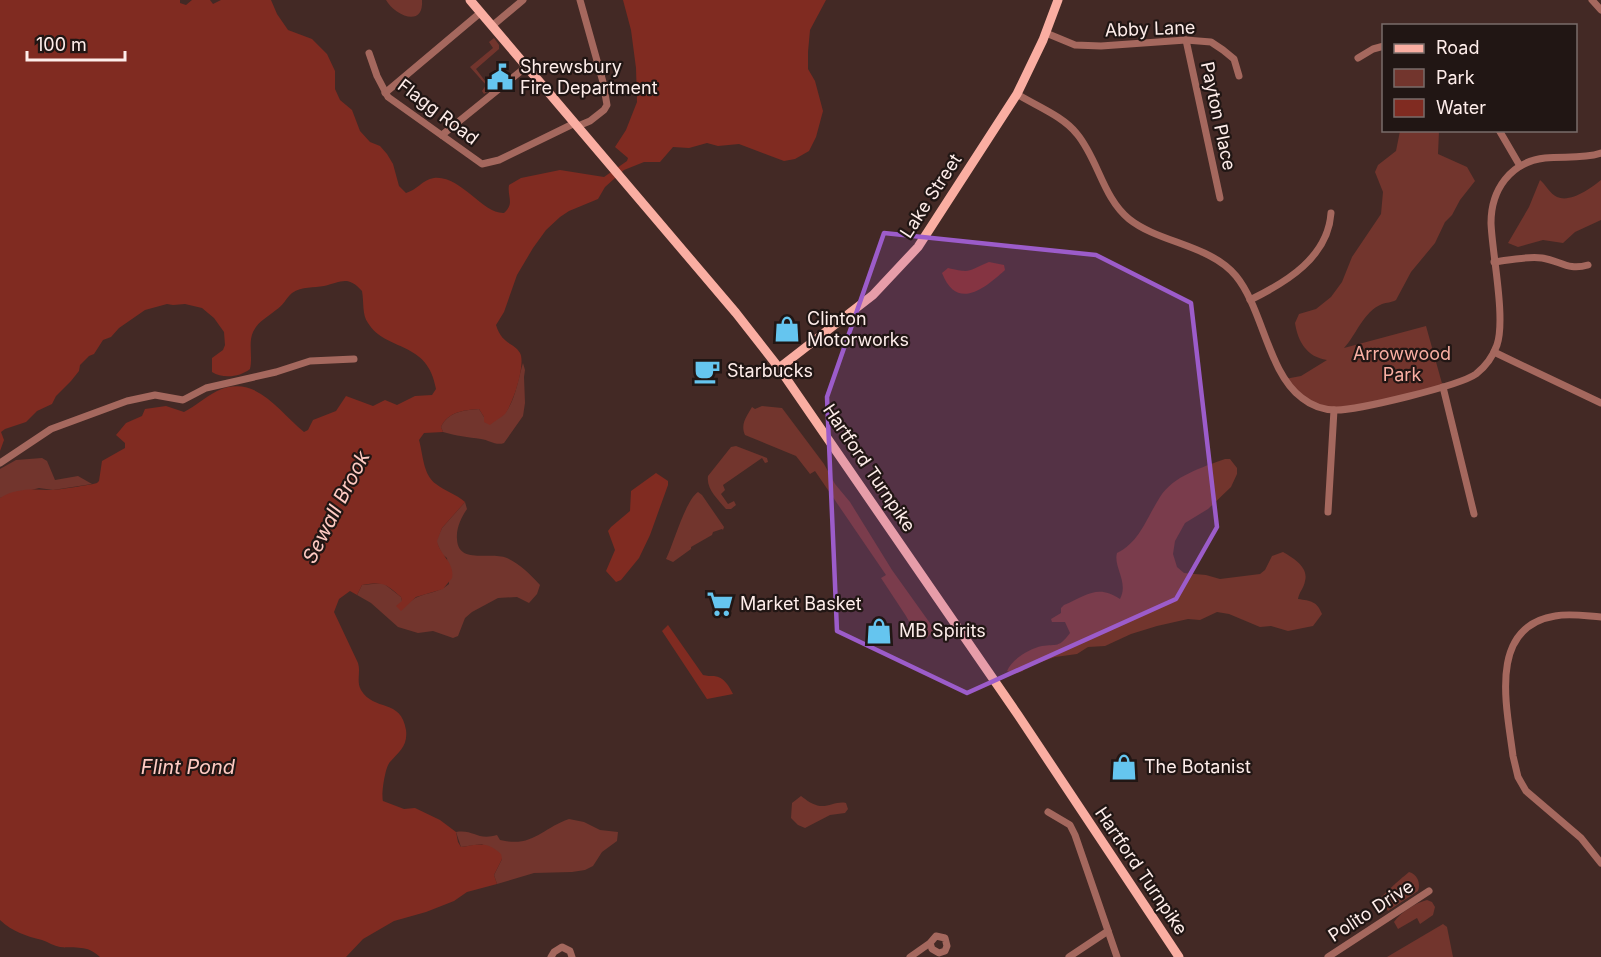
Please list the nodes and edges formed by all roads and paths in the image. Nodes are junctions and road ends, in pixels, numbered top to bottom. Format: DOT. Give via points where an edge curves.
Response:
graph roads {
  1 [pos="470,0"];
  2 [pos="523,0"];
  3 [pos="580,0"];
  4 [pos="1058,0"];
  5 [pos="1592,0"];
  6 [pos="1601,10"];
  7 [pos="480,13"];
  8 [pos="492,26"];
  9 [pos="1046,33"];
  10 [pos="1186,40"];
  11 [pos="1382,46"];
  12 [pos="369,53"];
  13 [pos="1358,58"];
  14 [pos="526,67"];
  15 [pos="1239,76"];
  16 [pos="385,93"];
  17 [pos="1017,94"];
  18 [pos="576,125"];
  19 [pos="1500,132"];
  20 [pos="442,135"];
  21 [pos="1601,153"];
  22 [pos="1520,166"];
  23 [pos="1220,198"];
  24 [pos="1330,213"];
  25 [pos="1494,262"];
  26 [pos="1588,265"];
  27 [pos="1250,300"];
  28 [pos="1494,352"];
  29 [pos="354,358"];
  30 [pos="779,368"];
  31 [pos="1443,387"];
  32 [pos="1601,403"];
  33 [pos="1334,410"];
  34 [pos="0,463"];
  35 [pos="1328,512"];
  36 [pos="1474,514"];
  37 [pos="1601,617"];
  38 [pos="1048,812"];
  39 [pos="1601,863"];
  40 [pos="1429,891"];
  41 [pos="1108,931"];
  42 [pos="930,943"];
  43 [pos="551,957"];
  44 [pos="572,957"];
  45 [pos="910,957"];
  46 [pos="1069,957"];
  47 [pos="1117,957"];
  48 [pos="1179,957"];
  49 [pos="1328,957"];
  1 -- 7 [label="main road, Hartford Turnpike"];
  2 -- 8 [label="street"];
  3 -- 18 [label="street" via="607,105 598,116"];
  4 -- 9 [label="main road, Lake Street"];
  5 -- 6 [label="street"];
  7 -- 8 [label="main road, Hartford Turnpike"];
  7 -- 16 [label="street"];
  8 -- 14 [label="main road, Hartford Turnpike"];
  9 -- 10 [label="street, Abby Lane" via="1075,45"];
  9 -- 17 [label="main road, Lake Street"];
  10 -- 15 [label="street, Abby Lane" via="1210,42 1223,50 1234,60"];
  10 -- 23 [label="street, Payton Place"];
  11 -- 13 [label="street"];
  12 -- 16 [label="street, Flagg Road"];
  14 -- 18 [label="main road, Hartford Turnpike"];
  14 -- 20 [label="street"];
  16 -- 20 [label="street, Flagg Road"];
  17 -- 27 [label="street" via="1076,133 1126,217 1222,263 1238,278"];
  17 -- 30 [label="main road, Lake Street" via="903,265 865,302"];
  18 -- 20 [label="street, Flagg Road" via="485,164"];
  18 -- 30 [label="main road, Hartford Turnpike"];
  19 -- 22 [label="street"];
  21 -- 22 [label="street" via="1538,159"];
  22 -- 25 [label="street" via="1504,180 1493,199"];
  24 -- 27 [label="street" via="1327,234 1305,265 1281,284"];
  25 -- 26 [label="street" via="1536,258 1573,268"];
  25 -- 28 [label="street" via="1500,329"];
  27 -- 33 [label="street" via="1290,387 1311,404"];
  28 -- 31 [label="street" via="1475,374"];
  28 -- 32 [label="street"];
  29 -- 34 [label="street" via="310,361 206,388 183,400 154,395 127,401 51,429"];
  30 -- 48 [label="main road, Hartford Turnpike"];
  31 -- 33 [label="street"];
  31 -- 36 [label="street"];
  33 -- 35 [label="street"];
  37 -- 39 [label="street" via="1561,615 1534,623 1514,643 1505,672 1518,777 1531,796 1581,838"];
  38 -- 41 [label="street" via="1070,825"];
  40 -- 49 [label="street, Polito Drive"];
  41 -- 46 [label="street"];
  41 -- 47 [label="street"];
  42 -- 45 [label="street"];
  43 -- 44 [label="street" via="562,947"];
}
